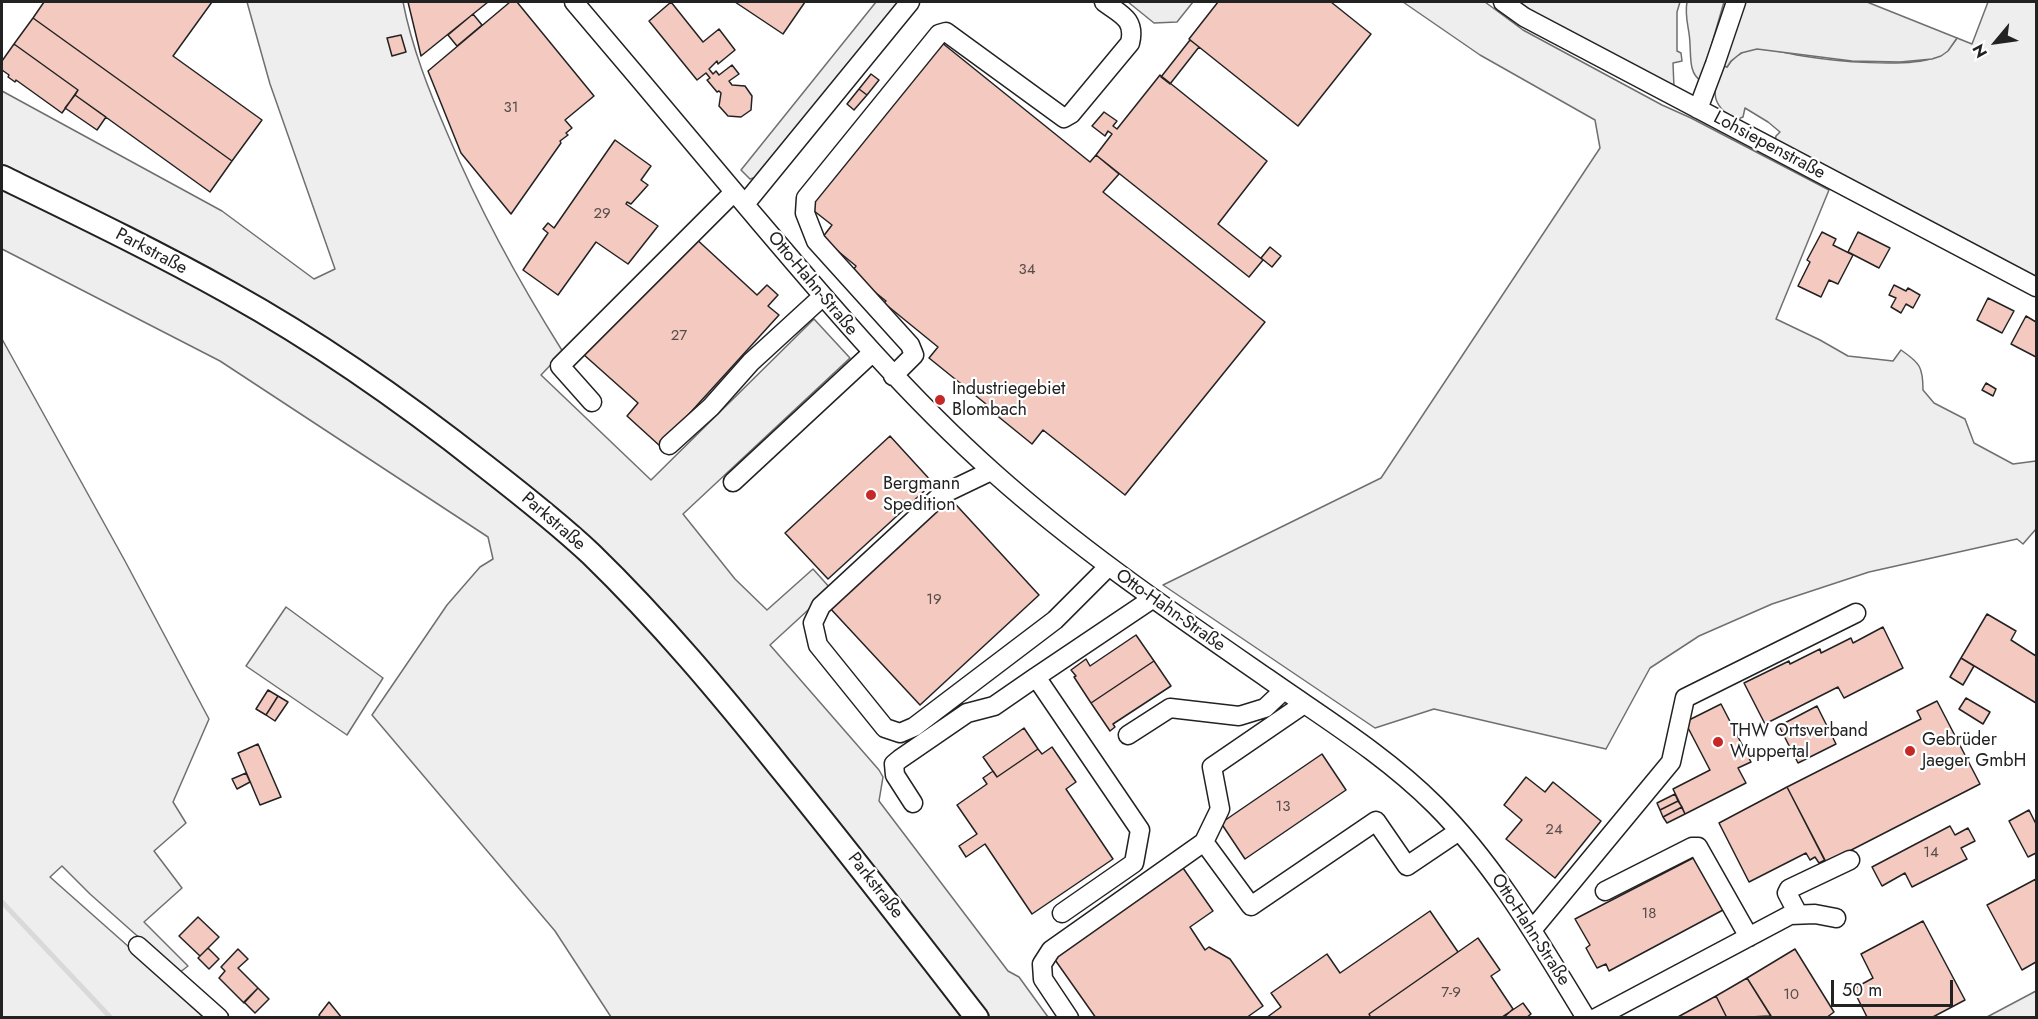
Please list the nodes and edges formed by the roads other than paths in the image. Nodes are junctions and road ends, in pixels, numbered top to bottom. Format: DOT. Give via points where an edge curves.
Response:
graph roads {
  1 [pos="574,2"];
  2 [pos="910,2"];
  3 [pos="1104,2"];
  4 [pos="1503,2"];
  5 [pos="1736,2"];
  6 [pos="1698,109"];
  7 [pos="2,177"];
  8 [pos="740,198"];
  9 [pos="2037,287"];
  10 [pos="822,297"];
  11 [pos="872,353"];
  12 [pos="893,376"];
  13 [pos="592,402"];
  14 [pos="669,445"];
  15 [pos="991,471"];
  16 [pos="733,482"];
  17 [pos="1108,567"];
  18 [pos="1152,599"];
  19 [pos="1856,613"];
  20 [pos="1036,677"];
  21 [pos="1284,690"];
  22 [pos="1304,704"];
  23 [pos="1128,735"];
  24 [pos="913,803"];
  25 [pos="1459,831"];
  26 [pos="1204,842"];
  27 [pos="1850,860"];
  28 [pos="1605,891"];
  29 [pos="1062,913"];
  30 [pos="1798,914"];
  31 [pos="1836,918"];
  32 [pos="1532,930"];
  33 [pos="1749,937"];
  34 [pos="138,946"];
  35 [pos="219,1017"];
  36 [pos="977,1017"];
  37 [pos="1069,1017"];
  38 [pos="1586,1017"];
  39 [pos="1596,1017"];
  1 -- 8 [label="street, Otto-Hahn-Straße"];
  2 -- 8 [label="street"];
  3 -- 12 [label="street" via="1130,22 1130,43 1071,114 1064,118 946,32 939,34 806,198 805,213 816,241 910,345 914,355"];
  4 -- 6 [label="street, Lohsiepenstraße" via="1524,17"];
  5 -- 6 [label="street"];
  6 -- 9 [label="street, Lohsiepenstraße"];
  7 -- 36 [label="main road, Parkstraße" via="230,293 306,338 379,385 447,436 589,553 663,628 717,691 844,845"];
  8 -- 10 [label="street, Otto-Hahn-Straße"];
  8 -- 13 [label="street" via="718,206 560,366"];
  10 -- 11 [label="street, Otto-Hahn-Straße"];
  10 -- 14 [label="street"];
  11 -- 12 [label="street, Otto-Hahn-Straße"];
  11 -- 16 [label="street"];
  12 -- 15 [label="street, Otto-Hahn-Straße"];
  15 -- 17 [label="street, Otto-Hahn-Straße"];
  15 -- 17 [label="street" via="941,495 821,606 813,623 818,645 885,728 900,733 914,727 1055,620"];
  17 -- 18 [label="street, Otto-Hahn-Straße"];
  18 -- 20 [label="street"];
  18 -- 21 [label="street, Otto-Hahn-Straße"];
  19 -- 32 [label="street" via="1685,698 1671,762"];
  20 -- 24 [label="street" via="994,706 967,713 894,764 895,775"];
  20 -- 29 [label="street" via="1140,830 1134,863"];
  21 -- 22 [label="street, Otto-Hahn-Straße"];
  21 -- 23 [label="street" via="1265,708 1239,716 1170,708"];
  22 -- 25 [label="street, Otto-Hahn-Straße" via="1402,775"];
  22 -- 26 [label="street" via="1212,767 1220,809"];
  25 -- 26 [label="street" via="1407,866 1376,821 1251,906"];
  25 -- 32 [label="street, Otto-Hahn-Straße"];
  26 -- 37 [label="street" via="1051,950 1042,964 1043,979"];
  27 -- 30 [label="street" via="1788,889"];
  28 -- 33 [label="street" via="1698,847"];
  30 -- 31 [label="street"];
  30 -- 33 [label="street"];
  32 -- 38 [label="street, Otto-Hahn-Straße"];
  33 -- 39 [label="street"];
  34 -- 35 [label="street"];
}
